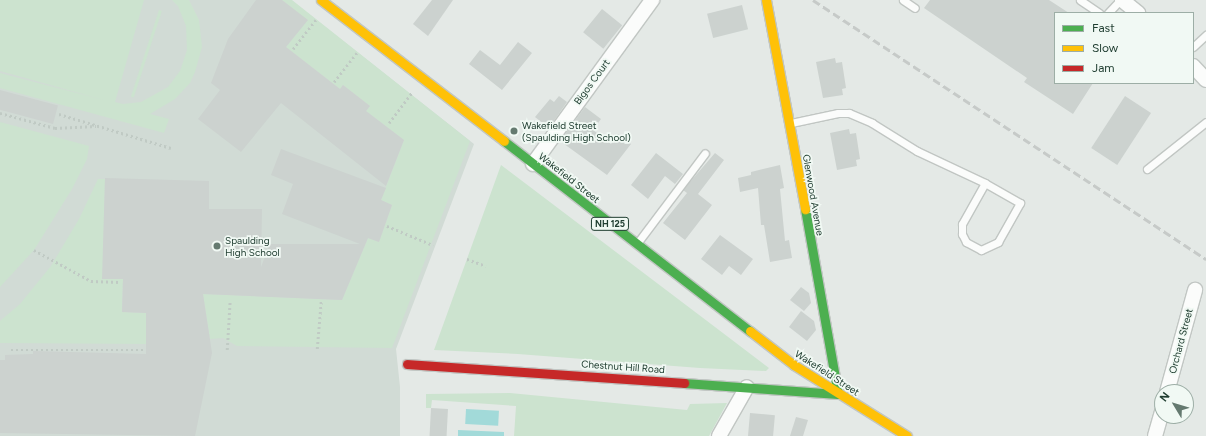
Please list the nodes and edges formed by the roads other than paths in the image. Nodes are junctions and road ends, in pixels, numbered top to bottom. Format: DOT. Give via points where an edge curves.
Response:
graph roads {
  1 [pos="321,0"];
  2 [pos="652,0"];
  3 [pos="766,0"];
  4 [pos="903,0"];
  5 [pos="1080,0"];
  6 [pos="1121,0"];
  7 [pos="915,8"];
  8 [pos="1098,12"];
  9 [pos="1109,12"];
  10 [pos="1137,12"];
  11 [pos="1206,35"];
  12 [pos="1194,46"];
  13 [pos="1194,67"];
  14 [pos="1206,80"];
  15 [pos="1206,122"];
  16 [pos="790,123"];
  17 [pos="705,153"];
  18 [pos="533,164"];
  19 [pos="1147,169"];
  20 [pos="985,183"];
  21 [pos="636,244"];
  22 [pos="1195,290"];
  23 [pos="407,364"];
  24 [pos="1169,384"];
  25 [pos="748,388"];
  26 [pos="838,394"];
  27 [pos="1158,424"];
  28 [pos="719,436"];
  29 [pos="907,436"];
  30 [pos="1155,436"];
  1 -- 18 [label="street, Wakefield Street / NH 125"];
  2 -- 18 [label="street, Bigos Court"];
  3 -- 16 [label="street, Glenwood Avenue"];
  4 -- 7 [label="lane"];
  5 -- 8 [label="lane"];
  6 -- 9 [label="lane"];
  6 -- 10 [label="street"];
  11 -- 12 [label="lane"];
  13 -- 14 [label="street"];
  15 -- 19 [label="lane"];
  16 -- 20 [label="lane" via="838,113 849,114 872,123 917,151"];
  16 -- 26 [label="street, Glenwood Avenue"];
  17 -- 21 [label="lane"];
  18 -- 21 [label="street, Wakefield Street / NH 125"];
  20 -- 20 [label="lane" via="1020,203 998,242 981,250 966,242 962,234 962,224"];
  21 -- 26 [label="street, Wakefield Street / NH 125" via="794,365"];
  22 -- 24 [label="street, Orchard Street"];
  23 -- 25 [label="street, Chestnut Hill Road"];
  25 -- 26 [label="street, Chestnut Hill Road"];
  25 -- 28 [label="street"];
  26 -- 29 [label="street, Wakefield Street / NH 125"];
  27 -- 30 [label="street"];
}
